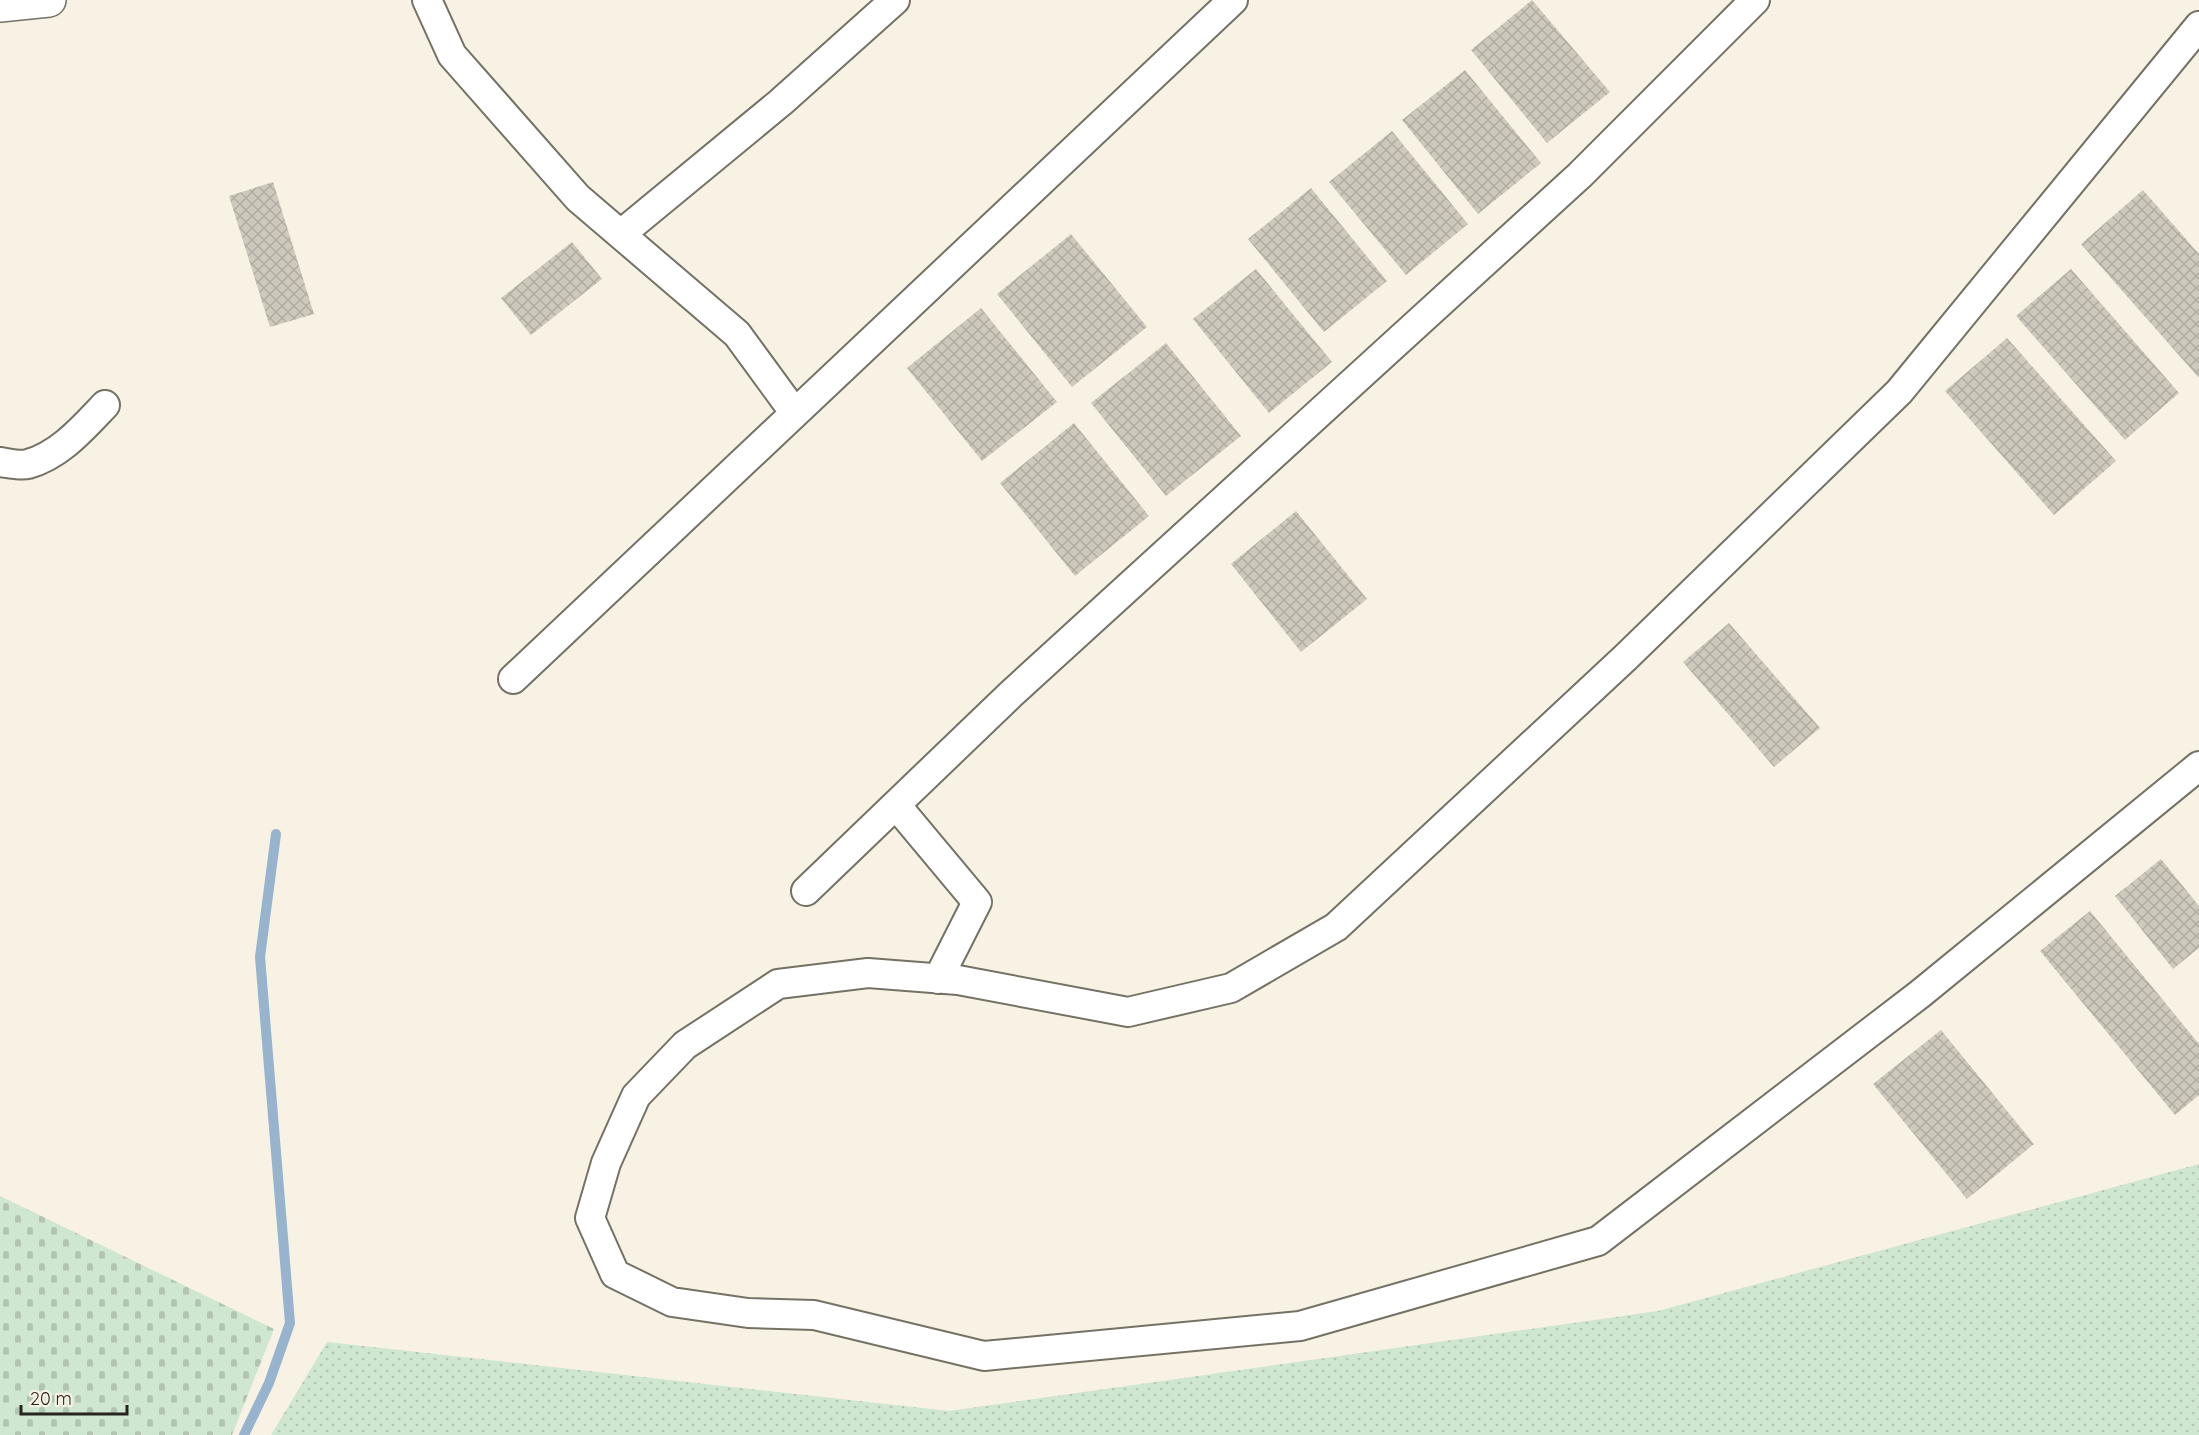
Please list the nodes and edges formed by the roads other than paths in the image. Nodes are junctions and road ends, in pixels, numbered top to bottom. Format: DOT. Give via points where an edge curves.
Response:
graph roads {
  1 [pos="49,0"];
  2 [pos="427,0"];
  3 [pos="895,0"];
  4 [pos="1233,0"];
  5 [pos="1755,0"];
  6 [pos="0,5"];
  7 [pos="2199,26"];
  8 [pos="621,234"];
  9 [pos="105,405"];
  10 [pos="795,412"];
  11 [pos="0,462"];
  12 [pos="513,679"];
  13 [pos="2199,766"];
  14 [pos="896,805"];
  15 [pos="806,891"];
  16 [pos="938,979"];
  1 -- 6 [label="street"];
  2 -- 8 [label="street" via="452,55 578,198"];
  3 -- 8 [label="street" via="781,102"];
  4 -- 10 [label="street"];
  5 -- 14 [label="street" via="1580,175 1010,695"];
  7 -- 16 [label="street" via="1899,392 1625,658 1336,927 1231,988 1128,1012"];
  8 -- 10 [label="street" via="737,334"];
  9 -- 11 [label="street" via="75,437 51,454 26,465"];
  10 -- 12 [label="street"];
  13 -- 16 [label="street" via="1920,994 1598,1241 1300,1326 984,1356 814,1315 748,1313 672,1302 615,1274 590,1218 606,1163 636,1096 685,1045 778,984 868,973"];
  14 -- 15 [label="street"];
  14 -- 16 [label="street" via="977,902"];
}
